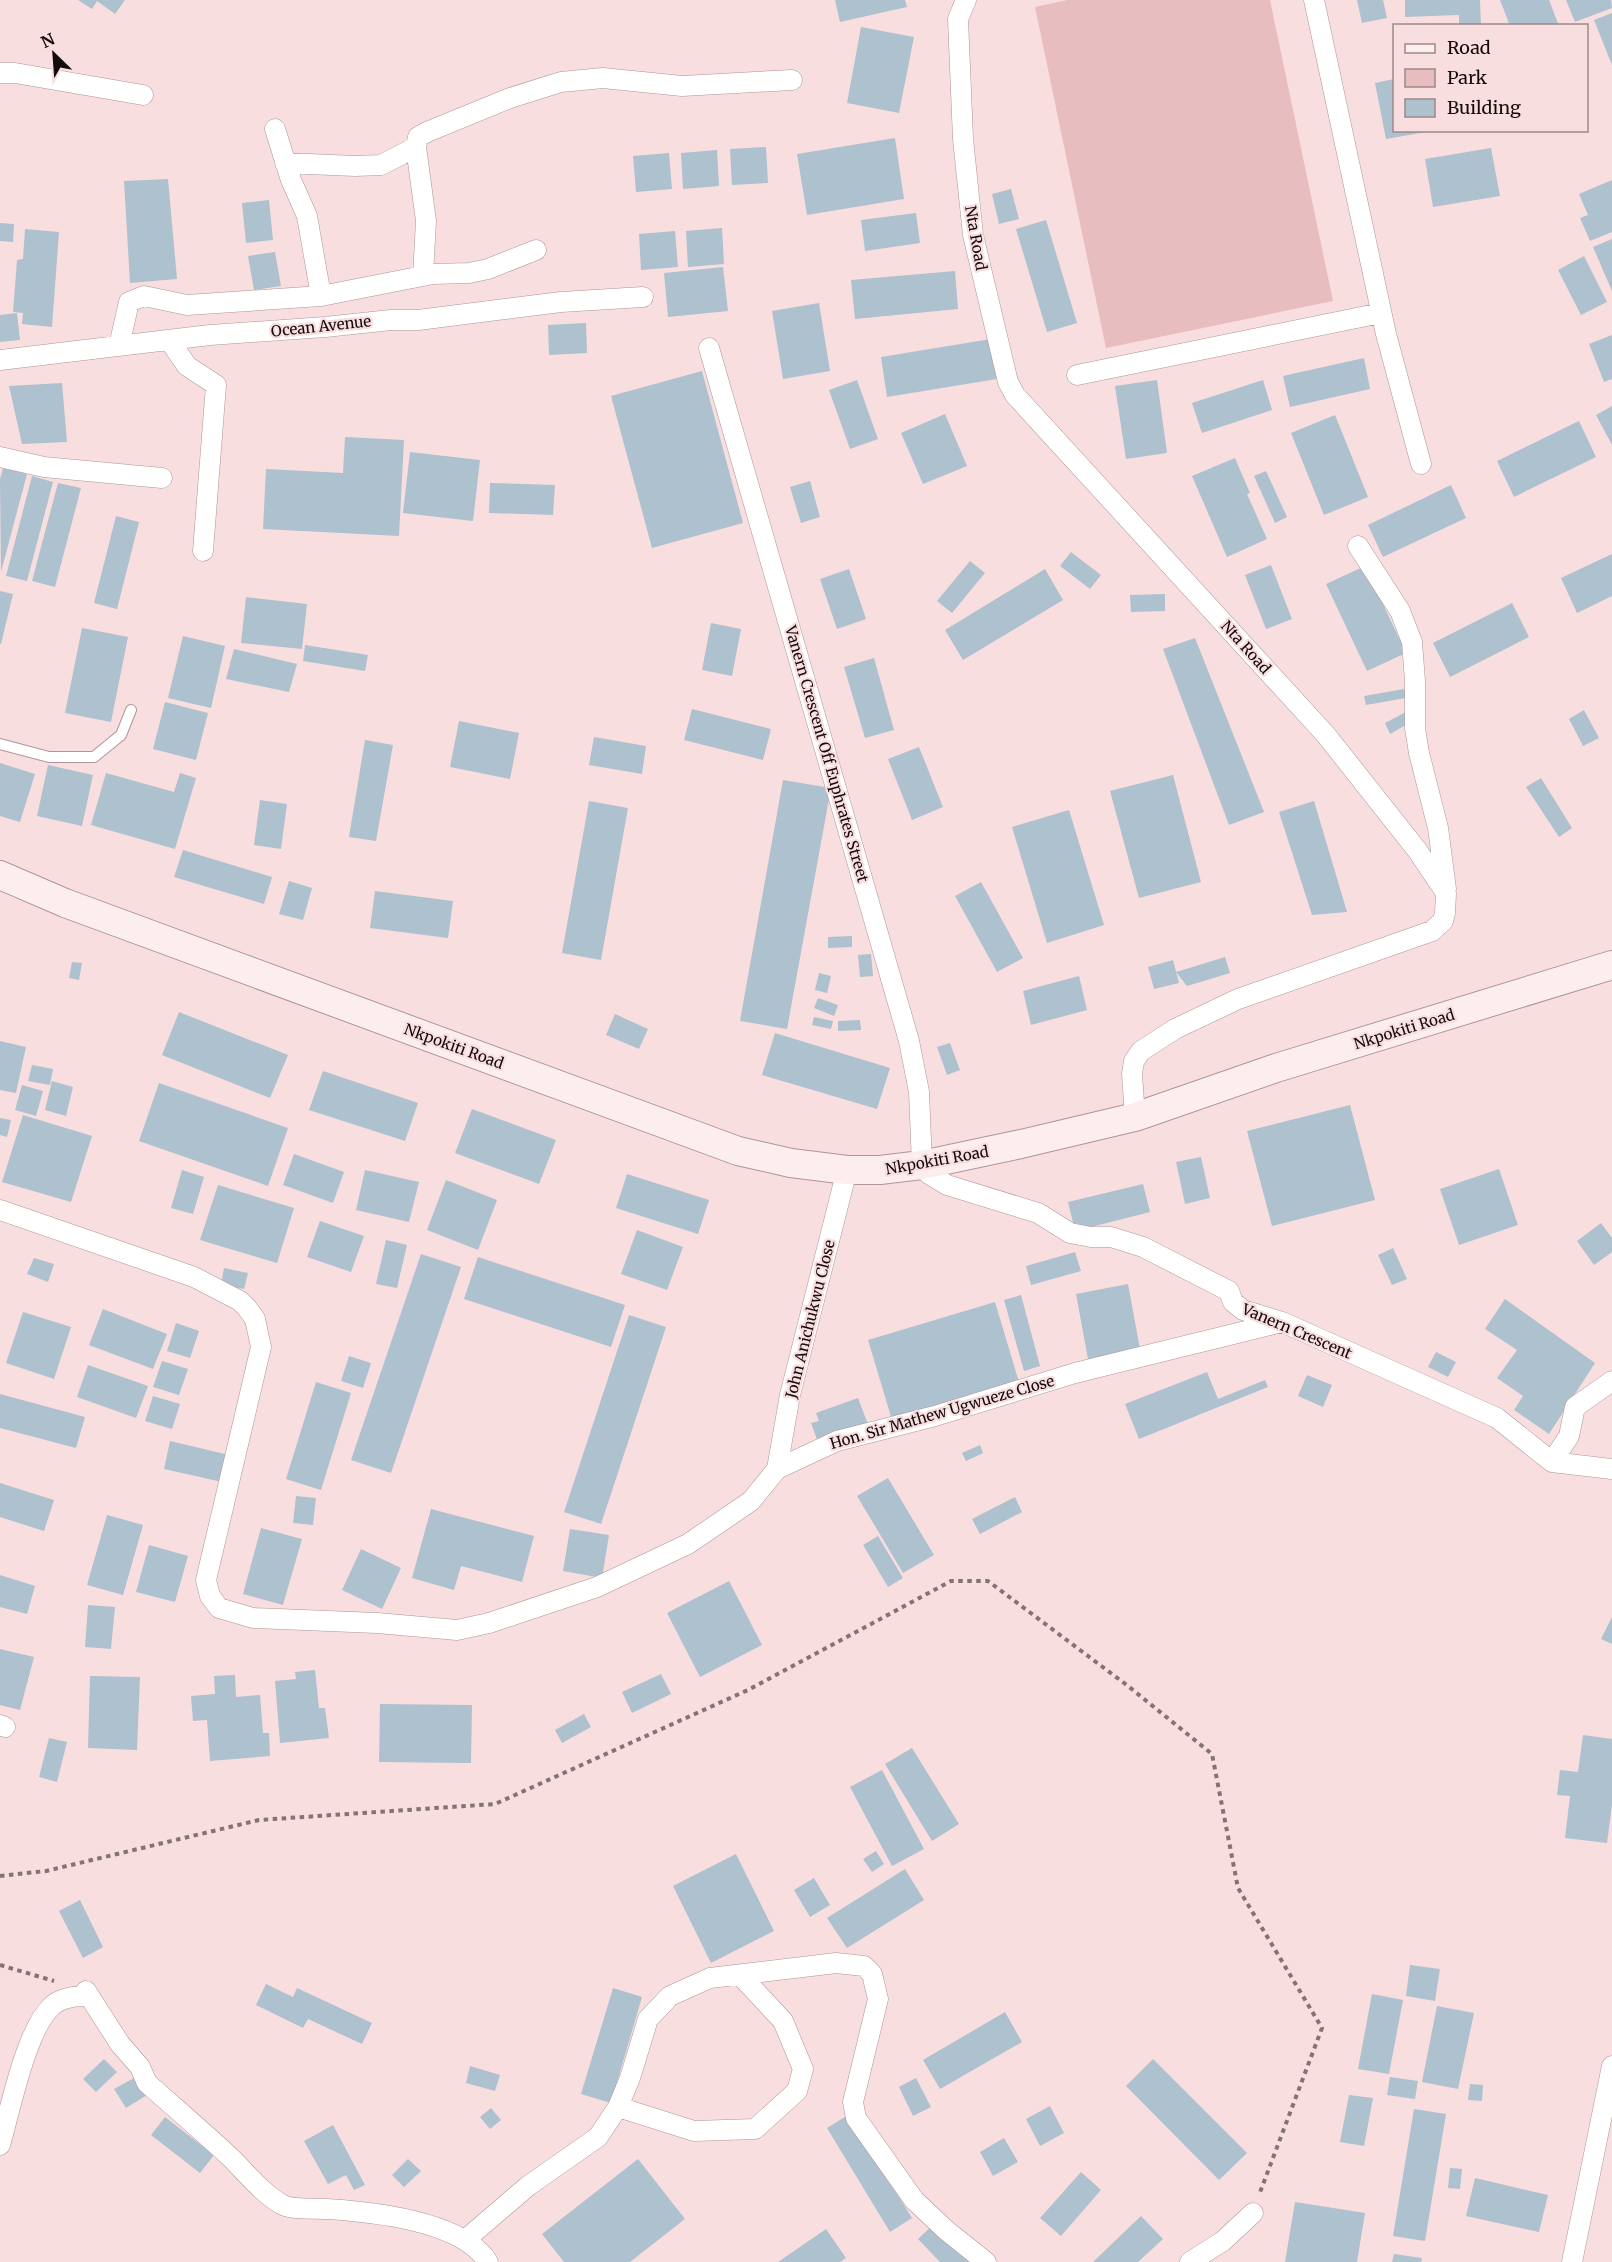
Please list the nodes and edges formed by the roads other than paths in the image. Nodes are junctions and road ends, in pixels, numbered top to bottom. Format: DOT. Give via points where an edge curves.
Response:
graph roads {
  1 [pos="966,0"];
  2 [pos="1314,0"];
  3 [pos="0,73"];
  4 [pos="792,80"];
  5 [pos="143,95"];
  6 [pos="275,129"];
  7 [pos="416,147"];
  8 [pos="285,163"];
  9 [pos="536,250"];
  10 [pos="423,276"];
  11 [pos="321,296"];
  12 [pos="643,297"];
  13 [pos="1381,312"];
  14 [pos="169,340"];
  15 [pos="120,346"];
  16 [pos="709,348"];
  17 [pos="0,360"];
  18 [pos="1077,375"];
  19 [pos="0,457"];
  20 [pos="1420,464"];
  21 [pos="162,478"];
  22 [pos="1358,546"];
  23 [pos="203,551"];
  24 [pos="131,710"];
  25 [pos="0,744"];
  26 [pos="0,875"];
  27 [pos="0,893"];
  28 [pos="1446,893"];
  29 [pos="65,903"];
  30 [pos="1612,965"];
  31 [pos="1134,1117"];
  32 [pos="922,1165"];
  33 [pos="847,1170"];
  34 [pos="0,1210"];
  35 [pos="1282,1322"];
  36 [pos="1612,1381"];
  37 [pos="1552,1462"];
  38 [pos="1612,1468"];
  39 [pos="777,1469"];
  40 [pos="741,1976"];
  41 [pos="1612,2066"];
  42 [pos="618,2107"];
  43 [pos="0,2145"];
  44 [pos="1253,2213"];
  45 [pos="465,2240"];
  46 [pos="488,2262"];
  47 [pos="986,2262"];
  48 [pos="1190,2262"];
  49 [pos="1572,2262"];
  1 -- 28 [label="street, Nta Road" via="958,19 963,139 973,235 1014,395 1326,735 1418,850"];
  2 -- 13 [label="street"];
  3 -- 5 [label="street"];
  4 -- 7 [label="street" via="682,86 603,78 561,82 427,132 418,137"];
  6 -- 8 [label="street"];
  7 -- 8 [label="street" via="381,165"];
  7 -- 10 [label="street" via="426,222"];
  8 -- 11 [label="street" via="309,222"];
  9 -- 10 [label="street" via="488,269"];
  10 -- 11 [label="street"];
  11 -- 15 [label="street" via="187,305 137,297 129,302"];
  12 -- 14 [label="street, Ocean Avenue"];
  13 -- 18 [label="street"];
  13 -- 20 [label="street"];
  14 -- 15 [label="street, Ocean Avenue"];
  14 -- 23 [label="street" via="187,366 216,385"];
  15 -- 17 [label="street, Ocean Avenue"];
  16 -- 32 [label="street, Vanern Crescent Off Euphrates Street" via="909,1041 919,1092"];
  19 -- 21 [label="street" via="44,467"];
  22 -- 28 [label="street" via="1400,611 1412,642 1415,728 1438,828"];
  24 -- 25 [label="lane" via="121,735 94,757 49,757"];
  26 -- 29 [label="main road"];
  27 -- 29 [label="main road"];
  28 -- 31 [label="street" via="1443,921 1432,931 1239,999 1175,1029 1141,1051 1132,1074"];
  29 -- 33 [label="main road, Nkpokiti Road" via="738,1151"];
  30 -- 31 [label="main road, Nkpokiti Road" via="1276,1068"];
  31 -- 32 [label="main road, Nkpokiti Road"];
  32 -- 33 [label="main road, Nkpokiti Road"];
  32 -- 35 [label="street, Vanern Crescent" via="947,1185 1038,1213 1070,1233 1110,1237 1143,1247 1229,1291 1233,1302 1243,1310"];
  33 -- 39 [label="street, John Anichukwu Close" via="790,1395"];
  34 -- 39 [label="street, Hon. Sir Mathew Ugwueze Close" via="194,1276 240,1301 255,1319 261,1347 206,1580 210,1596 219,1608 253,1618 457,1630 489,1623 597,1587 688,1544 751,1501"];
  35 -- 37 [label="street, Vanern Crescent" via="1497,1418"];
  35 -- 39 [label="street, Hon. Sir Mathew Ugwueze Close" via="1075,1373 837,1441"];
  36 -- 37 [label="street" via="1575,1407 1569,1436"];
  37 -- 38 [label="street"];
  40 -- 42 [label="street" via="710,1978 670,1996 648,2019"];
  40 -- 42 [label="street" via="783,2021 803,2069 797,2091 755,2129 694,2131"];
  40 -- 47 [label="street" via="836,1963 864,1966 872,1974 878,1999 853,2102 856,2118 914,2200"];
  41 -- 49 [label="street"];
  42 -- 45 [label="street" via="598,2137 528,2186"];
  43 -- 45 [label="street" via="14,2090 39,2024 52,2005 86,1991 140,2067 147,2083 231,2157 262,2190 285,2206 416,2220"];
  44 -- 48 [label="street" via="1223,2241"];
  45 -- 46 [label="street"];
}
